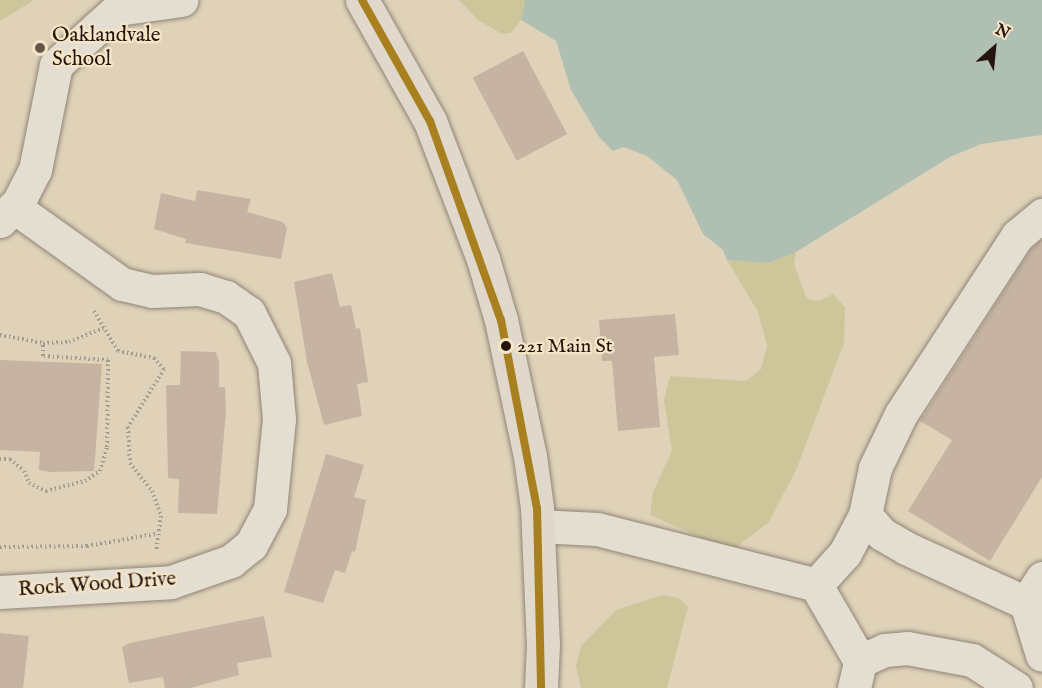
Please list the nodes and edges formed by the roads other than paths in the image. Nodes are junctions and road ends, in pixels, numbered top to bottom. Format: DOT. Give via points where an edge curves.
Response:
graph roads {
  1 [pos="181,0"];
  2 [pos="362,0"];
  3 [pos="124,5"];
  4 [pos="7,214"];
  5 [pos="1042,215"];
  6 [pos="865,515"];
  7 [pos="538,526"];
  8 [pos="816,585"];
  9 [pos="1034,590"];
  10 [pos="0,592"];
  11 [pos="1042,655"];
  12 [pos="857,674"];
  13 [pos="541,688"];
  14 [pos="1016,688"];
  1 -- 3 [label="street"];
  2 -- 7 [label="main road" via="430,122 483,259 517,391"];
  3 -- 4 [label="street" via="56,65 35,170"];
  4 -- 10 [label="street, Rock Wood Drive" via="122,284 152,291 200,289 226,297 249,313 266,339 274,363 279,419 276,476 263,528 231,561 159,583"];
  5 -- 6 [label="street" via="1017,236 901,414 875,468"];
  6 -- 8 [label="street" via="844,553"];
  6 -- 9 [label="street" via="882,534 906,548"];
  7 -- 8 [label="street" via="597,529"];
  7 -- 13 [label="main road"];
  8 -- 12 [label="street"];
  9 -- 11 [label="street"];
  12 -- 14 [label="street" via="878,652 908,648 972,660"];
}
